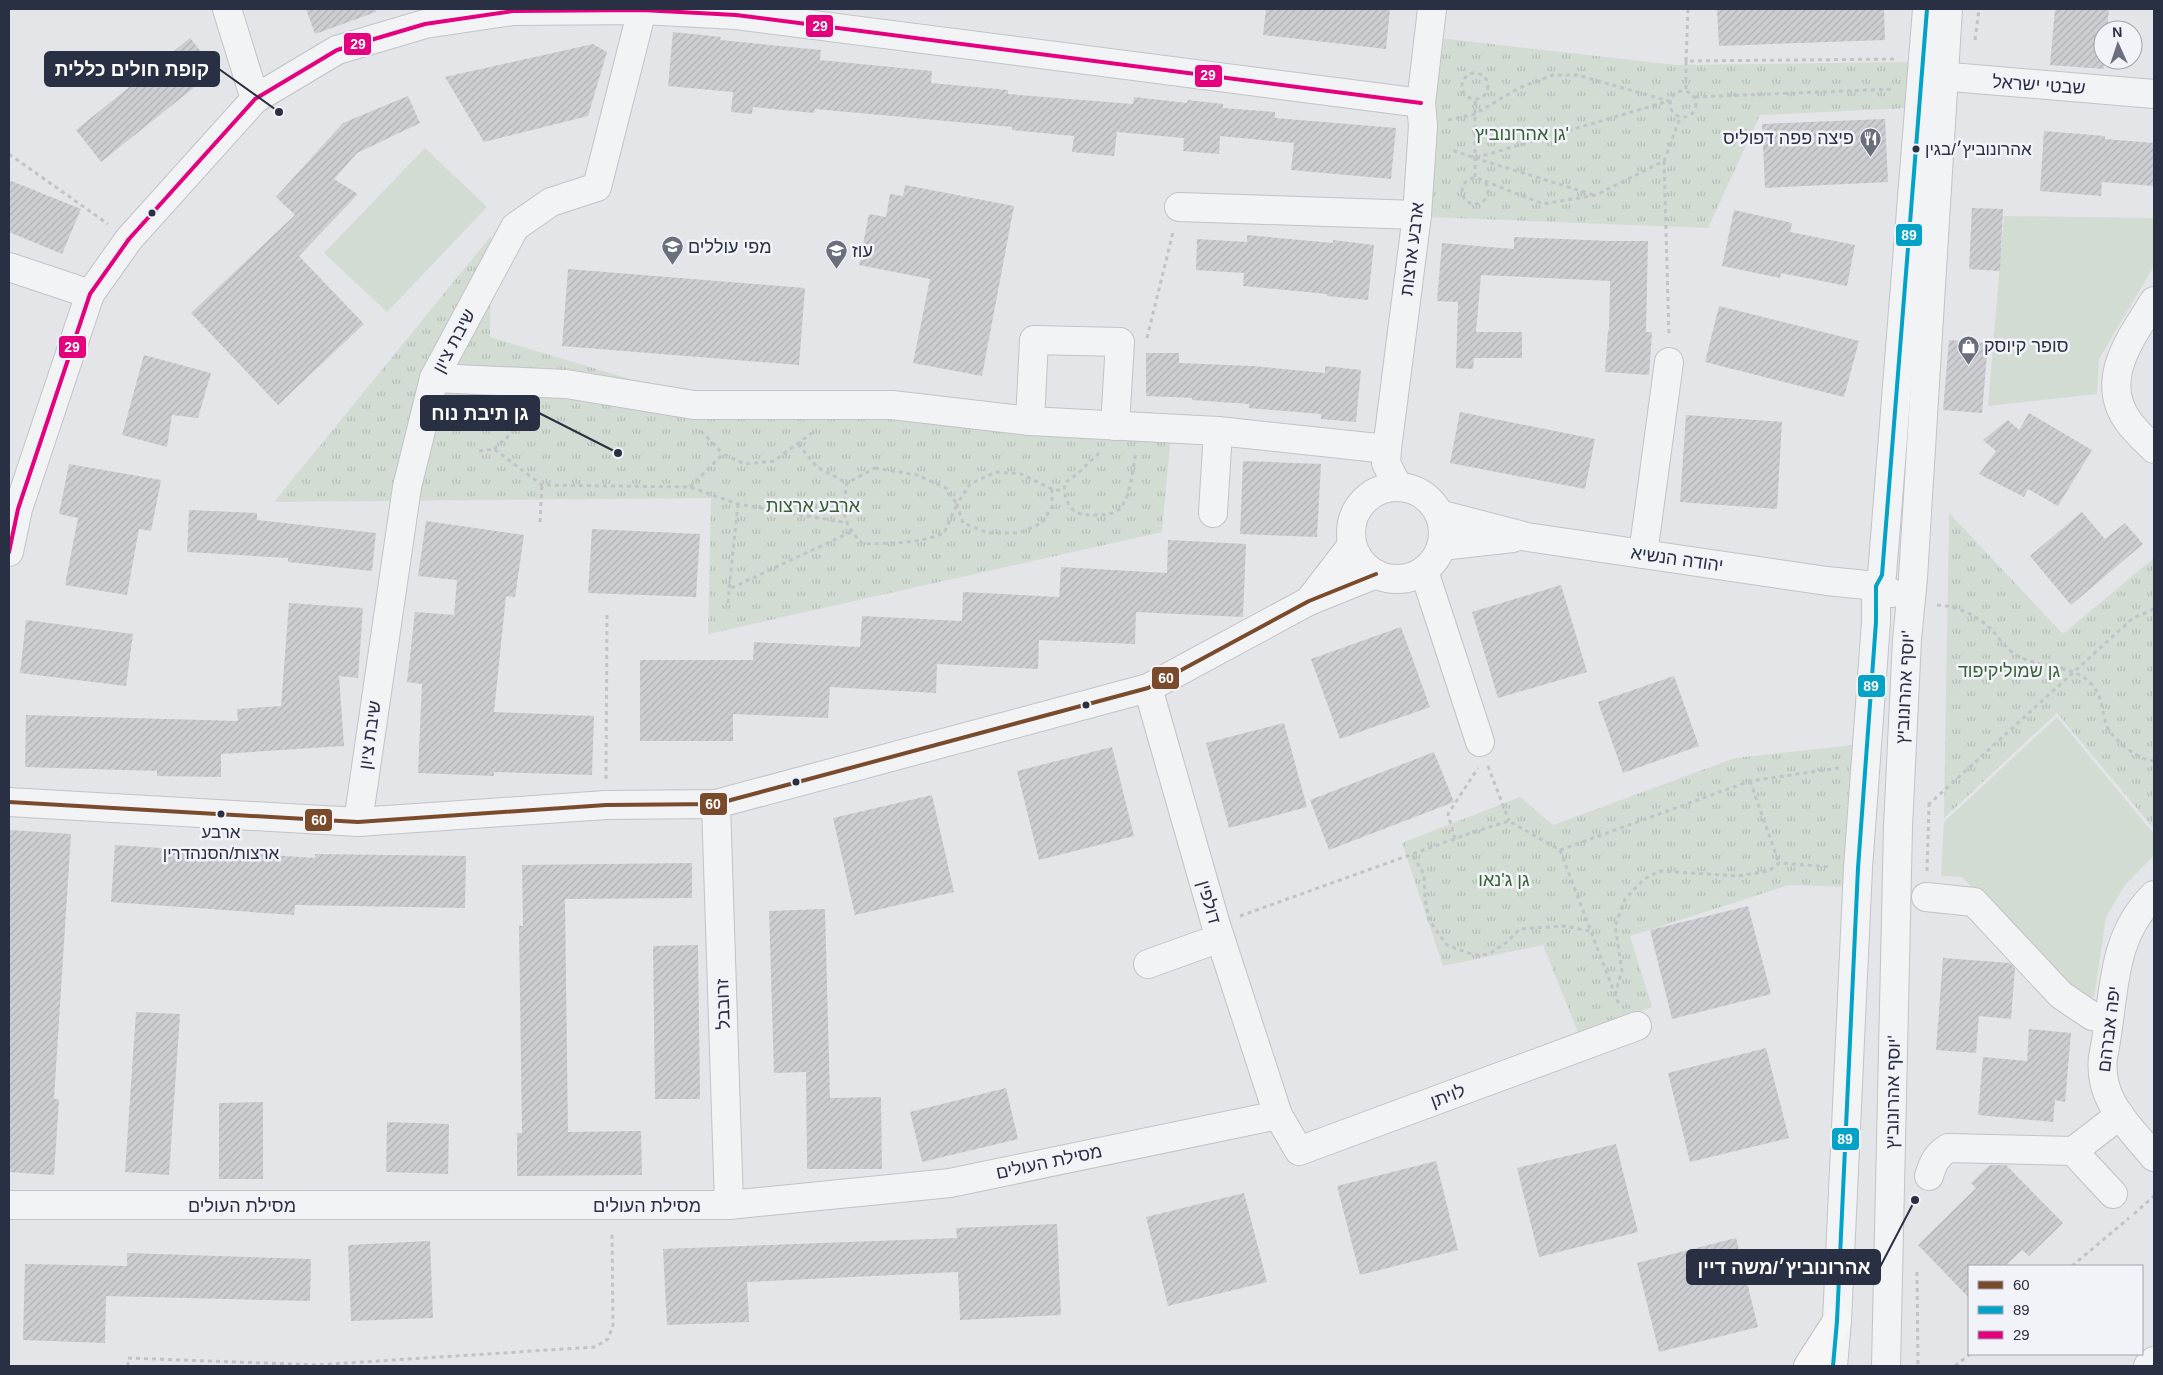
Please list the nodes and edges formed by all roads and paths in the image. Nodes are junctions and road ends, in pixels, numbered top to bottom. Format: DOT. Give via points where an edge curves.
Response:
graph roads {
  1 [pos="227,9"];
  2 [pos="1432,9"];
  3 [pos="1688,9"];
  4 [pos="1928,9"];
  5 [pos="1948,9"];
  6 [pos="642,10"];
  7 [pos="1686,61"];
  8 [pos="1929,75"];
  9 [pos="1686,90"];
  10 [pos="2154,94"];
  11 [pos="1695,97"];
  12 [pos="255,99"];
  13 [pos="1476,99"];
  14 [pos="1669,101"];
  15 [pos="1475,114"];
  16 [pos="1680,118"];
  17 [pos="1422,123"];
  18 [pos="9,154"];
  19 [pos="1475,158"];
  20 [pos="1664,161"];
  21 [pos="1475,177"];
  22 [pos="1484,181"];
  23 [pos="1596,196"];
  24 [pos="1179,207"];
  25 [pos="1417,215"];
  26 [pos="129,239"];
  27 [pos="9,267"];
  28 [pos="90,294"];
  29 [pos="2154,301"];
  30 [pos="1120,342"];
  31 [pos="1669,362"];
  32 [pos="434,378"];
  33 [pos="566,384"];
  34 [pos="1030,421"];
  35 [pos="695,425"];
  36 [pos="1128,427"];
  37 [pos="817,428"];
  38 [pos="1218,431"];
  39 [pos="798,444"];
  40 [pos="494,448"];
  41 [pos="1387,449"];
  42 [pos="2154,449"];
  43 [pos="479,451"];
  44 [pos="723,454"];
  45 [pos="1077,474"];
  46 [pos="847,483"];
  47 [pos="542,485"];
  48 [pos="690,487"];
  49 [pos="1398,487"];
  50 [pos="1052,489"];
  51 [pos="1063,492"];
  52 [pos="738,504"];
  53 [pos="957,504"];
  54 [pos="13,508"];
  55 [pos="1213,513"];
  56 [pos="1439,514"];
  57 [pos="540,522"];
  58 [pos="848,523"];
  59 [pos="851,532"];
  60 [pos="1527,537"];
  61 [pos="1352,545"];
  62 [pos="1441,546"];
  63 [pos="9,552"];
  64 [pos="1643,554"];
  65 [pos="1424,571"];
  66 [pos="1376,574"];
  67 [pos="1826,581"];
  68 [pos="1876,586"];
  69 [pos="729,589"];
  70 [pos="1309,601"];
  71 [pos="728,603"];
  72 [pos="1909,605"];
  73 [pos="2154,610"];
  74 [pos="607,613"];
  75 [pos="1876,622"];
  76 [pos="2075,672"];
  77 [pos="1148,688"];
  78 [pos="1482,754"];
  79 [pos="2154,761"];
  80 [pos="1866,765"];
  81 [pos="1750,781"];
  82 [pos="9,802"];
  83 [pos="716,804"];
  84 [pos="606,805"];
  85 [pos="1509,821"];
  86 [pos="358,822"];
  87 [pos="1898,833"];
  88 [pos="1455,839"];
  89 [pos="1560,850"];
  90 [pos="1412,856"];
  91 [pos="1779,863"];
  92 [pos="1858,868"];
  93 [pos="2154,895"];
  94 [pos="1926,898"];
  95 [pos="1590,931"];
  96 [pos="1218,932"];
  97 [pos="1148,964"];
  98 [pos="1615,995"];
  99 [pos="2109,1018"];
  100 [pos="1632,1027"];
  101 [pos="1278,1115"];
  102 [pos="2120,1115"];
  103 [pos="2073,1150"];
  104 [pos="2154,1157"];
  105 [pos="1929,1176"];
  106 [pos="2113,1194"];
  107 [pos="2154,1196"];
  108 [pos="9,1205"];
  109 [pos="729,1205"];
  110 [pos="611,1206"];
  111 [pos="2073,1265"];
  112 [pos="1837,1321"];
  113 [pos="1969,1355"];
  114 [pos="2154,1361"];
  115 [pos="316,1365"];
  116 [pos="128,1366"];
  117 [pos="327,1366"];
  118 [pos="1808,1366"];
  119 [pos="1833,1366"];
  120 [pos="1886,1366"];
  121 [pos="1956,1366"];
  122 [pos="2148,1366"];
  1 -- 12 [label="street"];
  2 -- 17 [label="street, ארבע ארצות"];
  3 -- 7 [label="path"];
  4 -- 8 [label="street, יוסף אהרונוביץ'"];
  5 -- 8 [label="street, יוסף אהרונוביץ'"];
  6 -- 12 [label="street" via="513,12 424,24 337,50"];
  6 -- 17 [label="street" via="736,15"];
  6 -- 32 [label="street, שיבת ציון" via="597,187 551,202 515,227"];
  7 -- 8 [label="path"];
  7 -- 9 [label="path"];
  8 -- 10 [label="street, שבטי ישראל"];
  8 -- 11 [label="path"];
  8 -- 68 [label="street, יוסף אהרונוביץ'" via="1882,575"];
  8 -- 72 [label="street, יוסף אהרונוביץ'"];
  9 -- 11 [label="path"];
  9 -- 14 [label="path" via="1675,92"];
  11 -- 16 [label="path" via="1696,107 1691,116"];
  12 -- 26 [label="street"];
  13 -- 13 [label="path" via="1466,96 1461,86 1465,77 1474,72 1484,76 1488,85 1484,94"];
  13 -- 15 [label="path"];
  14 -- 15 [label="path" via="1577,75 1553,75 1519,88"];
  14 -- 16 [label="path" via="1671,112"];
  14 -- 19 [label="path"];
  15 -- 17 [label="path"];
  15 -- 19 [label="path"];
  16 -- 20 [label="path"];
  17 -- 19 [label="path"];
  17 -- 25 [label="street, ארבע ארצות"];
  18 -- 26 [label="path"];
  19 -- 21 [label="path"];
  19 -- 23 [label="path"];
  20 -- 23 [label="path"];
  20 -- 31 [label="path"];
  21 -- 22 [label="path"];
  21 -- 22 [label="path" via="1465,182 1462,191 1466,200 1476,204 1486,200 1489,190"];
  22 -- 23 [label="path" via="1543,204"];
  24 -- 25 [label="street"];
  24 -- 30 [label="path" via="1147,339"];
  25 -- 41 [label="street, ארבע ארצות"];
  26 -- 28 [label="street"];
  27 -- 28 [label="street"];
  28 -- 54 [label="street"];
  29 -- 42 [label="street" via="2124,352 2116,378 2122,412"];
  30 -- 34 [label="street" via="1034,340"];
  30 -- 36 [label="street"];
  31 -- 64 [label="street"];
  32 -- 33 [label="street"];
  32 -- 86 [label="street, שיבת ציון" via="407,487"];
  33 -- 34 [label="street" via="694,405 892,404"];
  33 -- 40 [label="path"];
  34 -- 36 [label="street"];
  35 -- 44 [label="path"];
  36 -- 38 [label="street"];
  36 -- 51 [label="path" via="1125,501 1117,511 1101,515 1078,512"];
  37 -- 39 [label="path"];
  38 -- 41 [label="street"];
  38 -- 55 [label="street"];
  39 -- 44 [label="path" via="774,461 745,464"];
  39 -- 46 [label="path" via="817,467"];
  40 -- 43 [label="path"];
  40 -- 47 [label="path"];
  41 -- 49 [label="street, ארבע ארצות" via="1386,463"];
  44 -- 48 [label="path"];
  45 -- 51 [label="path" via="1065,483"];
  46 -- 53 [label="path" via="875,468 917,475 946,488"];
  46 -- 58 [label="path" via="843,509"];
  47 -- 48 [label="path"];
  47 -- 57 [label="path"];
  48 -- 52 [label="path"];
  49 -- 56 [label="street" via="1417,491"];
  49 -- 61 [label="street" via="1382,489 1367,497 1357,509 1350,529"];
  50 -- 51 [label="path"];
  50 -- 53 [label="path" via="1021,474 996,472 970,484"];
  50 -- 53 [label="path" via="1052,507 1042,523 1019,533 988,533 963,523"];
  52 -- 58 [label="path"];
  52 -- 69 [label="path"];
  53 -- 59 [label="path" via="944,534 936,537 901,543 863,544"];
  54 -- 63 [label="street"];
  56 -- 60 [label="street, יהודה הנשיא"];
  56 -- 62 [label="street" via="1443,530"];
  58 -- 59 [label="path"];
  59 -- 69 [label="path"];
  60 -- 62 [label="street, יהודה הנשיא"];
  60 -- 64 [label="street, יהודה הנשיא"];
  61 -- 66 [label="street" via="1358,559"];
  61 -- 70 [label="street"];
  62 -- 65 [label="street"];
  64 -- 67 [label="street, יהודה הנשיא"];
  65 -- 66 [label="street" via="1408,578 1392,579"];
  65 -- 78 [label="street"];
  66 -- 70 [label="street"];
  67 -- 68 [label="street, יהודה הנשיא"];
  67 -- 75 [label="street, יהודה הנשיא" via="1860,605"];
  68 -- 72 [label="street, יהודה הנשיא"];
  68 -- 75 [label="street, יוסף אהרונוביץ'"];
  69 -- 71 [label="path"];
  70 -- 77 [label="street"];
  72 -- 76 [label="path" via="1945,606 1961,611 1978,619 2013,653 2030,661"];
  72 -- 87 [label="street, יוסף אהרונוביץ'"];
  73 -- 76 [label="path" via="2134,618"];
  74 -- 84 [label="path"];
  75 -- 80 [label="street, יוסף אהרונוביץ'"];
  76 -- 79 [label="path" via="2092,685 2102,700 2108,728 2115,736 2127,749"];
  76 -- 87 [label="path"];
  77 -- 83 [label="street"];
  77 -- 96 [label="street, דולפין"];
  78 -- 85 [label="path"];
  78 -- 88 [label="path" via="1448,814"];
  80 -- 81 [label="path"];
  80 -- 92 [label="street, יוסף אהרונוביץ'"];
  81 -- 89 [label="path"];
  81 -- 91 [label="path"];
  82 -- 86 [label="street"];
  83 -- 84 [label="street"];
  83 -- 109 [label="street, זרובבל"];
  84 -- 86 [label="street"];
  85 -- 88 [label="path"];
  85 -- 89 [label="path"];
  87 -- 120 [label="street, יוסף אהרונוביץ'"];
  88 -- 90 [label="path"];
  89 -- 95 [label="path"];
  90 -- 95 [label="path" via="1424,874 1429,920 1447,945 1474,955 1489,954 1520,929 1564,926"];
  90 -- 96 [label="path"];
  91 -- 92 [label="path"];
  91 -- 98 [label="path" via="1769,871 1738,876 1659,871 1643,880 1625,899 1615,926 1622,970"];
  92 -- 112 [label="street, יוסף אהרונוביץ'"];
  93 -- 99 [label="street, יפה אברהם" via="2134,918 2123,940"];
  94 -- 99 [label="street" via="1974,902 2062,996 2092,1016"];
  95 -- 98 [label="path"];
  96 -- 97 [label="street"];
  96 -- 101 [label="street, דולפין"];
  98 -- 100 [label="path"];
  99 -- 102 [label="street, יפה אברהם" via="2102,1063 2103,1081 2108,1099"];
  100 -- 101 [label="street, לויתן" via="1300,1151"];
  101 -- 109 [label="street, מסילת העולים" via="950,1183"];
  102 -- 103 [label="street"];
  102 -- 104 [label="street, יפה אברהם"];
  103 -- 105 [label="street" via="1948,1148 1933,1162"];
  103 -- 106 [label="street"];
  107 -- 111 [label="path"];
  108 -- 110 [label="street, מסילת העולים"];
  109 -- 110 [label="street, מסילת העולים"];
  110 -- 115 [label="path" via="614,1325 608,1339 595,1347"];
  112 -- 118 [label="main road"];
  112 -- 119 [label="street, יוסף אהרונוביץ'"];
  113 -- 121 [label="path"];
  114 -- 122 [label="street"];
  115 -- 116 [label="path" via="128,1358"];
  115 -- 117 [label="path"];
}
